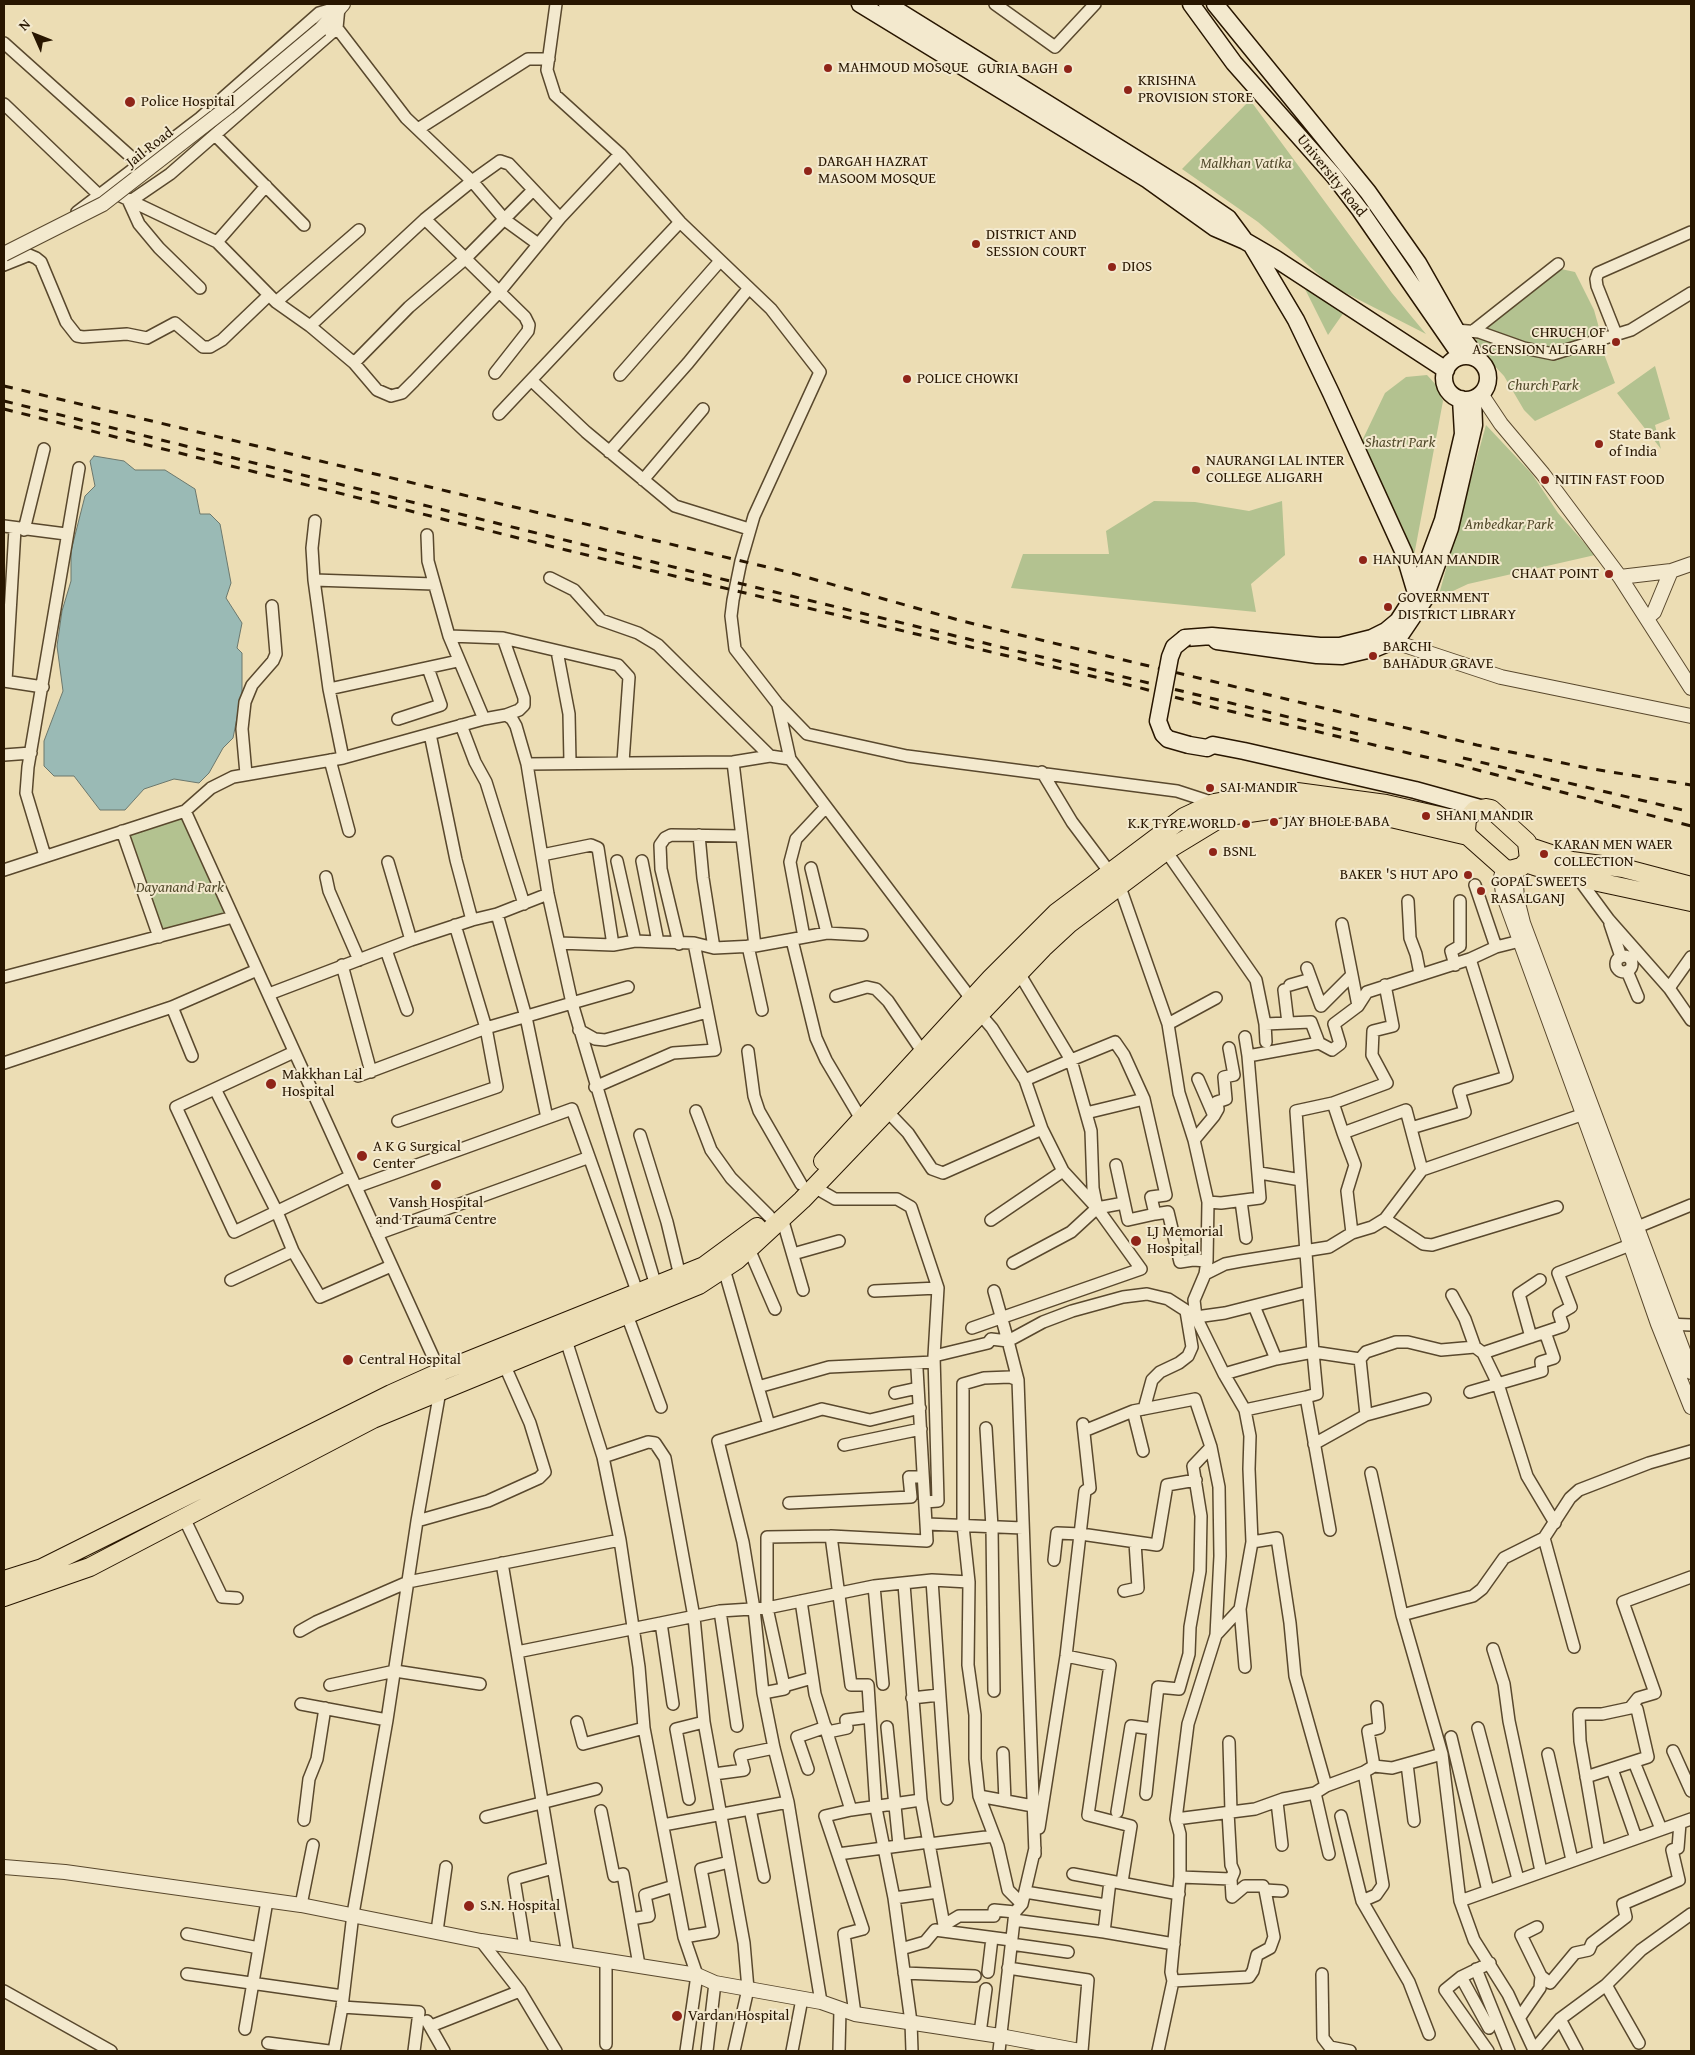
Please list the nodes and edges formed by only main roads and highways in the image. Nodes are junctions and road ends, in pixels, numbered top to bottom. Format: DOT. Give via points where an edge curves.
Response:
graph roads {
  1 [pos="860,4"];
  2 [pos="887,4"];
  3 [pos="1191,4"];
  4 [pos="1215,4"];
  5 [pos="1248,244"];
  6 [pos="1461,356"];
  7 [pos="1478,358"];
  8 [pos="1446,370"];
  9 [pos="1472,397"];
  10 [pos="1416,593"];
  11 [pos="1212,636"];
  12 [pos="1471,820"];
  13 [pos="1519,862"];
  14 [pos="1116,880"];
  15 [pos="1691,886"];
  16 [pos="1691,902"];
  17 [pos="976,1007"];
  18 [pos="808,1186"];
  19 [pos="776,1217"];
  20 [pos="4,1580"];
  21 [pos="4,1597"];
  1 -- 5 [label="main road" via="1148,180 1215,228"];
  2 -- 5 [label="main road" via="1190,192 1228,218"];
  3 -- 6 [label="main road, University Road" via="1234,63 1334,176"];
  4 -- 7 [label="main road, University Road" via="1368,192 1418,263 1456,330"];
  5 -- 8 [label="main road"];
  5 -- 10 [label="main road" via="1296,320 1404,553"];
  6 -- 7 [label="main road"];
  6 -- 8 [label="main road" via="1451,361"];
  7 -- 9 [label="main road" via="1487,367 1489,379 1486,390"];
  8 -- 9 [label="main road" via="1443,376 1446,388 1454,397"];
  9 -- 10 [label="main road" via="1443,520"];
  9 -- 11 [label="main road" via="1474,425 1450,528 1424,600 1400,634 1392,641 1357,653 1333,656 1217,641"];
  10 -- 11 [label="main road" via="1402,616 1386,631 1354,643 1320,646"];
  11 -- 12 [label="main road, bridge" via="1185,638 1170,657 1158,721 1168,738 1207,748 1211,754"];
  12 -- 13 [label="main road"];
  12 -- 13 [label="main road" via="1491,809 1524,838"];
  12 -- 14 [label="main road" via="1290,808 1222,817"];
  12 -- 14 [label="main road" via="1298,792 1258,795 1214,803 1184,817"];
  13 -- 15 [label="main road" via="1572,861 1623,868"];
  13 -- 16 [label="main road"];
  14 -- 17 [label="main road" via="1019,974"];
  14 -- 17 [label="main road" via="1056,913"];
  17 -- 18 [label="main road" via="888,1110"];
  17 -- 18 [label="main road" via="924,1054 861,1119"];
  18 -- 19 [label="main road"];
  19 -- 20 [label="main road" via="704,1266 382,1398 42,1568"];
  19 -- 21 [label="main road" via="749,1249 699,1285 373,1419 90,1567"];
}
